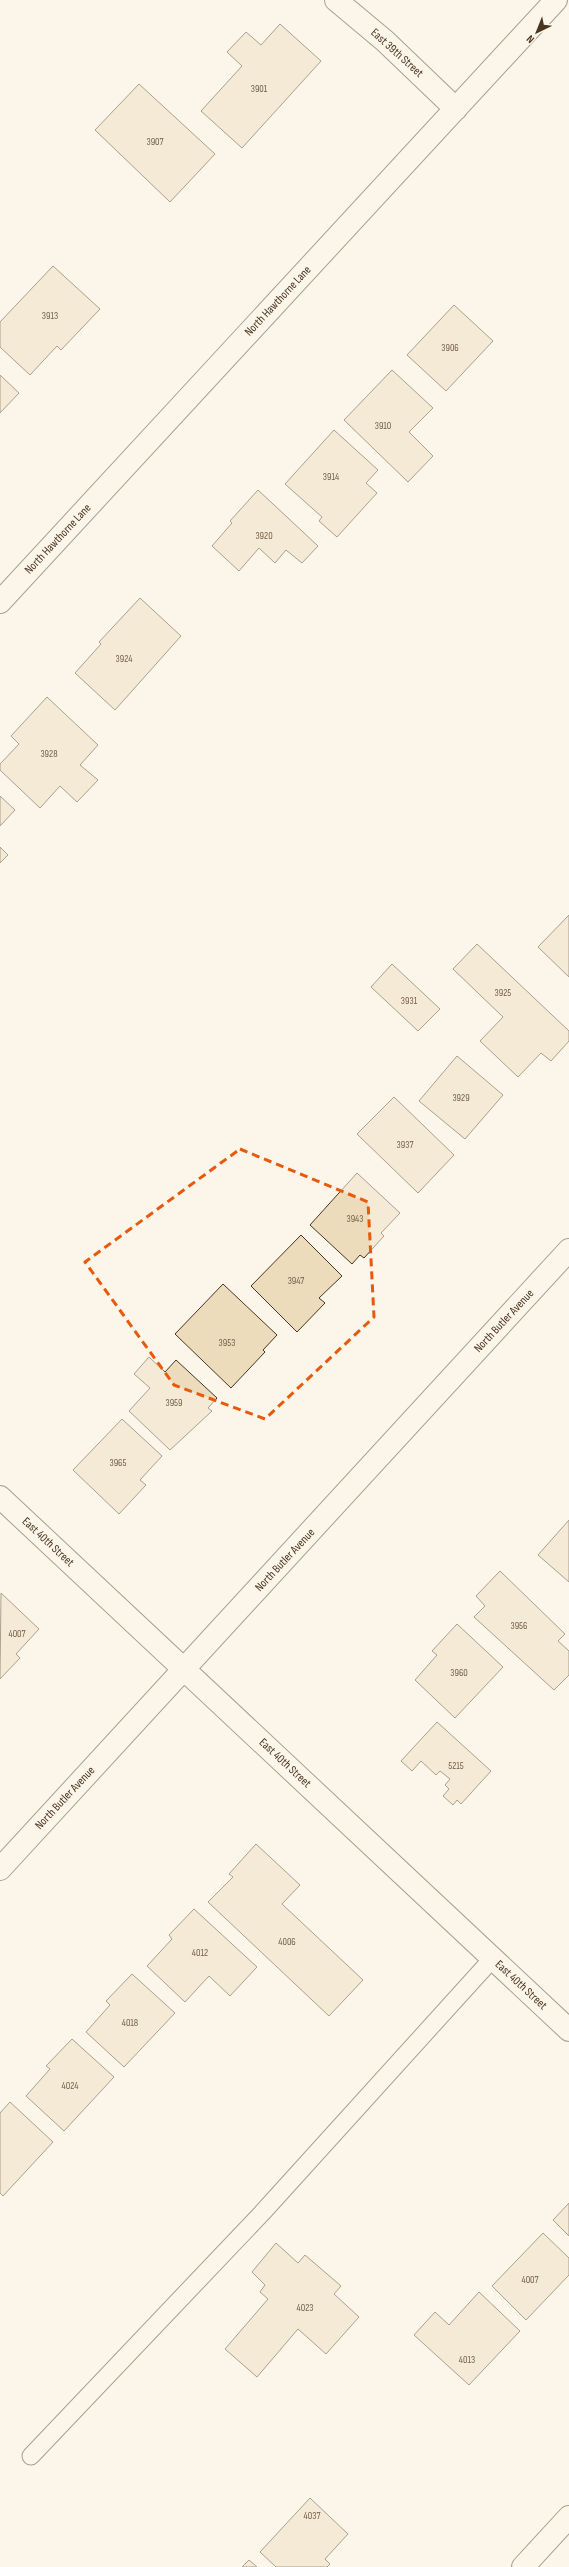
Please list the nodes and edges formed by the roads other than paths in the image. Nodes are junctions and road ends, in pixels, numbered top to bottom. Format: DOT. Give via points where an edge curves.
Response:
graph roads {
  1 [pos="336,0"];
  2 [pos="556,0"];
  3 [pos="456,109"];
  4 [pos="0,602"];
  5 [pos="569,1250"];
  6 [pos="0,1497"];
  7 [pos="184,1669"];
  8 [pos="0,1869"];
  9 [pos="493,1958"];
  10 [pos="569,2030"];
  11 [pos="31,2456"];
  12 [pos="569,2517"];
  13 [pos="523,2567"];
  1 -- 3 [label="street, East 39th Street" via="385,41"];
  2 -- 3 [label="street, North Hawthorne Lane"];
  3 -- 4 [label="street, North Hawthorne Lane"];
  5 -- 7 [label="street, North Butler Avenue"];
  6 -- 7 [label="street, East 40th Street"];
  7 -- 8 [label="street, North Butler Avenue"];
  7 -- 9 [label="street, East 40th Street"];
  9 -- 10 [label="street, East 40th Street"];
  9 -- 11 [label="lane" via="262,2213"];
  12 -- 13 [label="street"];
}
